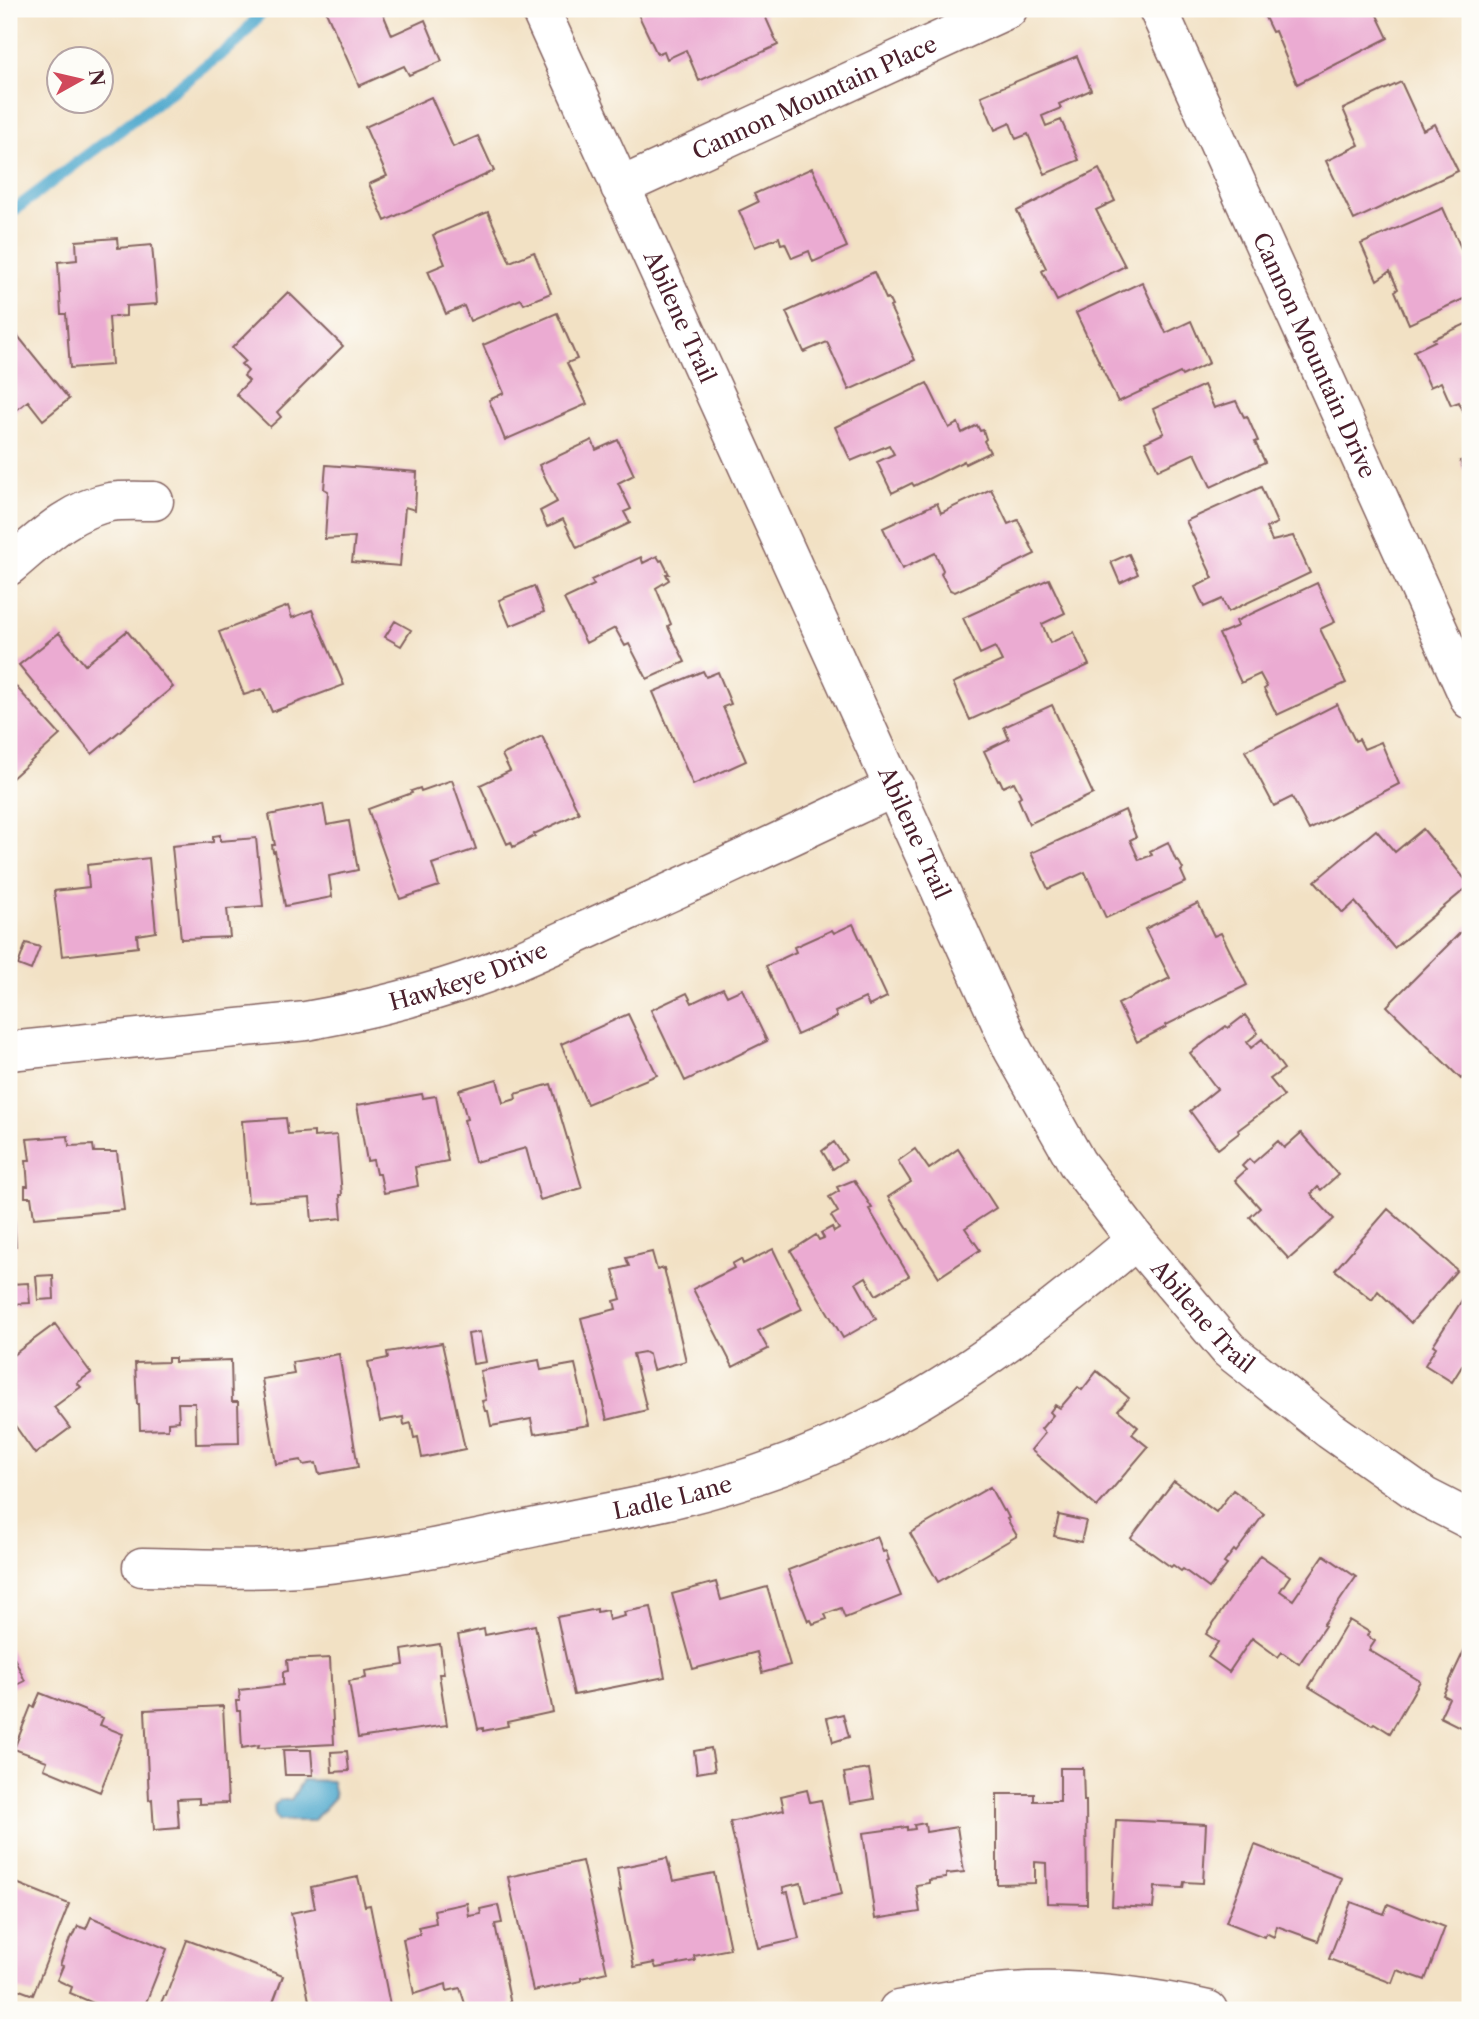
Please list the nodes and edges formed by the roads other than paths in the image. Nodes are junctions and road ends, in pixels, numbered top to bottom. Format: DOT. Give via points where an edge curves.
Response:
graph roads {
  1 [pos="540,9"];
  2 [pos="1008,9"];
  3 [pos="1158,9"];
  4 [pos="620,187"];
  5 [pos="154,501"];
  6 [pos="9,566"];
  7 [pos="1470,701"];
  8 [pos="895,788"];
  9 [pos="9,1051"];
  10 [pos="1136,1240"];
  11 [pos="1470,1520"];
  12 [pos="142,1567"];
  13 [pos="898,2010"];
  14 [pos="1208,2010"];
  1 -- 4 [label="street, Abilene Trail"];
  2 -- 4 [label="street, Cannon Mountain Place"];
  3 -- 7 [label="street, Cannon Mountain Drive"];
  4 -- 8 [label="street, Abilene Trail"];
  5 -- 6 [label="street" via="112,502 84,509"];
  8 -- 9 [label="street, Hawkeye Drive" via="524,958 404,1000 306,1021"];
  8 -- 10 [label="street, Abilene Trail" via="1013,1050 1077,1163"];
  10 -- 11 [label="street, Abilene Trail" via="1229,1350 1414,1490"];
  10 -- 12 [label="street, Ladle Lane" via="1014,1337 923,1398 870,1427 751,1477 681,1497 421,1551 264,1569"];
  13 -- 14 [label="street" via="989,1994 1041,1991 1159,1999"];
}
